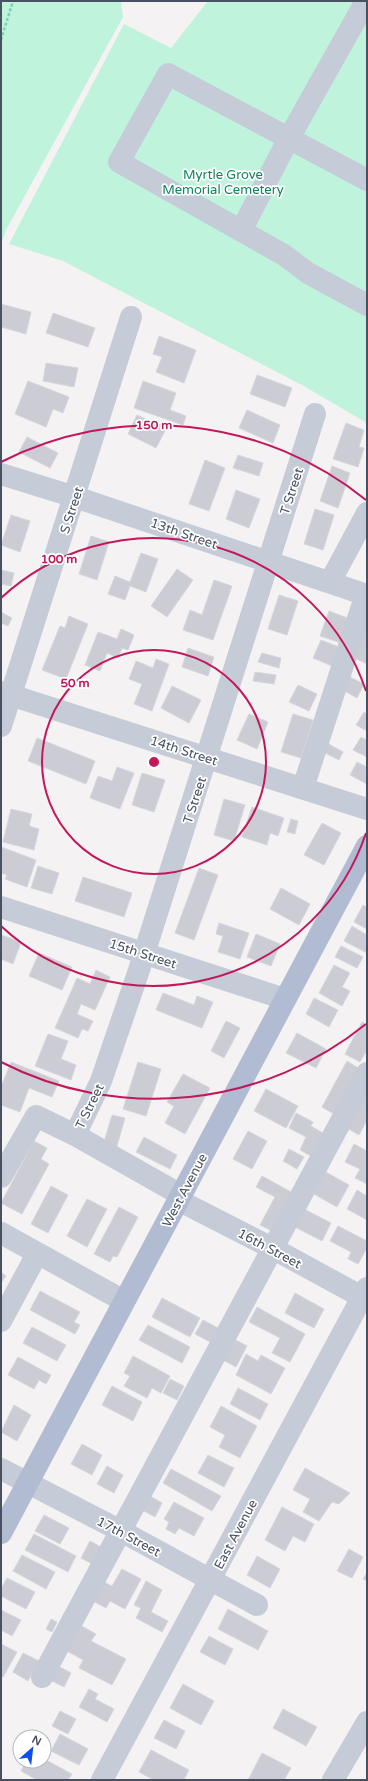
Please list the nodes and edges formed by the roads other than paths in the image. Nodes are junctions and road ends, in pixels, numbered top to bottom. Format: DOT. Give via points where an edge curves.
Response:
graph roads {
  1 [pos="366,1"];
  2 [pos="289,138"];
  3 [pos="367,180"];
  4 [pos="241,231"];
  5 [pos="367,305"];
  6 [pos="131,317"];
  7 [pos="315,414"];
  8 [pos="1,474"];
  9 [pos="75,497"];
  10 [pos="367,513"];
  11 [pos="269,562"];
  12 [pos="330,582"];
  13 [pos="366,595"];
  14 [pos="6,693"];
  15 [pos="1,726"];
  16 [pos="207,757"];
  17 [pos="303,788"];
  18 [pos="367,809"];
  19 [pos="367,846"];
  20 [pos="1,907"];
  21 [pos="144,954"];
  22 [pos="286,999"];
  23 [pos="367,1073"];
  24 [pos="74,1135"];
  25 [pos="1,1177"];
  26 [pos="180,1198"];
  27 [pos="1,1233"];
  28 [pos="272,1248"];
  29 [pos="37,1254"];
  30 [pos="364,1293"];
  31 [pos="124,1301"];
  32 [pos="1,1321"];
  33 [pos="1,1469"];
  34 [pos="28,1484"];
  35 [pos="121,1531"];
  36 [pos="1,1533"];
  37 [pos="211,1580"];
  38 [pos="257,1605"];
  39 [pos="42,1677"];
  40 [pos="367,1722"];
  41 [pos="102,1780"];
  42 [pos="333,1780"];
  1 -- 2 [label="street"];
  2 -- 3 [label="street"];
  2 -- 4 [label="street"];
  2 -- 4 [label="street" via="168,74 119,162"];
  4 -- 5 [label="street" via="284,255 308,273"];
  6 -- 9 [label="street, S Street"];
  7 -- 11 [label="street, T Street"];
  8 -- 9 [label="street, 13th Street"];
  9 -- 11 [label="street, 13th Street"];
  9 -- 14 [label="street, S Street"];
  10 -- 12 [label="street"];
  11 -- 12 [label="street, 13th Street"];
  11 -- 16 [label="street, T Street"];
  12 -- 13 [label="street, 13th Street"];
  13 -- 17 [label="street"];
  14 -- 15 [label="street, S Street"];
  14 -- 16 [label="street, 14th Street"];
  16 -- 17 [label="street, 14th Street"];
  16 -- 21 [label="street, T Street"];
  17 -- 18 [label="street, 14th Street"];
  19 -- 22 [label="main road, West Avenue"];
  20 -- 21 [label="street, 15th Street"];
  21 -- 22 [label="street, 15th Street"];
  21 -- 24 [label="street, T Street" via="101,1082"];
  22 -- 26 [label="main road, West Avenue"];
  23 -- 28 [label="street"];
  24 -- 25 [label="street, T Street" via="36,1116"];
  24 -- 26 [label="street, T Street"];
  26 -- 28 [label="street, 16th Street"];
  26 -- 31 [label="main road, West Avenue"];
  27 -- 29 [label="street"];
  28 -- 30 [label="street, 16th Street"];
  28 -- 35 [label="street"];
  29 -- 31 [label="street"];
  29 -- 32 [label="street"];
  30 -- 37 [label="street, East Avenue"];
  31 -- 34 [label="main road, West Avenue"];
  33 -- 34 [label="street, 17th Street"];
  34 -- 35 [label="street, 17th Street"];
  34 -- 36 [label="main road, West Avenue"];
  35 -- 37 [label="street, 17th Street"];
  35 -- 39 [label="street"];
  37 -- 38 [label="street, 17th Street"];
  37 -- 41 [label="street, East Avenue"];
  40 -- 42 [label="street"];
}
